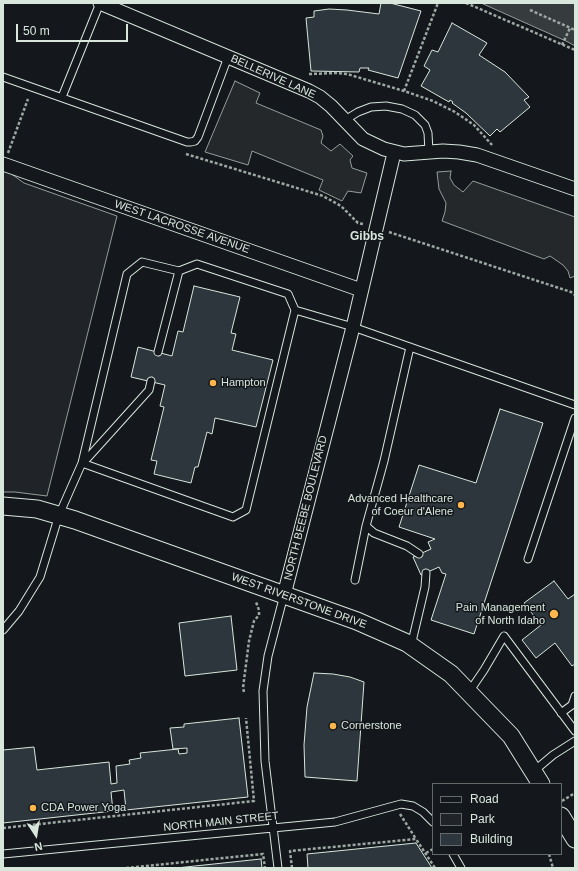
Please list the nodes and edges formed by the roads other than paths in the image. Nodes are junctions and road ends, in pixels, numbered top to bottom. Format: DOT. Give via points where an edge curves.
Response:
graph roads {
  1 [pos="100,3"];
  2 [pos="228,57"];
  3 [pos="3,77"];
  4 [pos="62,97"];
  5 [pos="345,120"];
  6 [pos="429,152"];
  7 [pos="394,153"];
  8 [pos="3,164"];
  9 [pos="575,189"];
  10 [pos="179,272"];
  11 [pos="361,290"];
  12 [pos="295,310"];
  13 [pos="352,327"];
  14 [pos="410,347"];
  15 [pos="158,352"];
  16 [pos="151,381"];
  17 [pos="575,404"];
  18 [pos="575,418"];
  19 [pos="82,463"];
  20 [pos="3,506"];
  21 [pos="59,515"];
  22 [pos="366,526"];
  23 [pos="420,554"];
  24 [pos="528,559"];
  25 [pos="426,573"];
  26 [pos="355,580"];
  27 [pos="284,595"];
  28 [pos="3,630"];
  29 [pos="411,646"];
  30 [pos="469,692"];
  31 [pos="575,696"];
  32 [pos="561,713"];
  33 [pos="575,732"];
  34 [pos="575,741"];
  35 [pos="537,778"];
  36 [pos="562,818"];
  37 [pos="432,821"];
  38 [pos="273,828"];
  39 [pos="575,839"];
  40 [pos="3,854"];
  41 [pos="454,855"];
  42 [pos="278,868"];
  43 [pos="461,868"];
  1 -- 2 [label="street, BELLERIVE LANE"];
  1 -- 4 [label="lane"];
  2 -- 4 [label="lane" via="198,137 191,142"];
  2 -- 5 [label="street, BELLERIVE LANE" via="314,94"];
  3 -- 4 [label="lane"];
  5 -- 6 [label="lane" via="371,107 402,109 415,115 425,125"];
  5 -- 7 [label="street, BELLERIVE LANE" via="363,139"];
  6 -- 7 [label="street, BELLERIVE LANE"];
  6 -- 9 [label="street, BELLERIVE LANE" via="477,155"];
  7 -- 11 [label="street, NORTH BEEBE BOULEVARD"];
  8 -- 11 [label="street, WEST LACROSSE AVENUE"];
  10 -- 12 [label="lane" via="197,264 288,294"];
  10 -- 15 [label="lane"];
  10 -- 19 [label="lane" via="142,262 127,274"];
  11 -- 13 [label="street, NORTH BEEBE BOULEVARD"];
  12 -- 13 [label="lane"];
  12 -- 19 [label="lane" via="246,510 233,516"];
  13 -- 14 [label="lane"];
  13 -- 27 [label="street, NORTH BEEBE BOULEVARD"];
  14 -- 17 [label="lane"];
  14 -- 22 [label="lane"];
  16 -- 19 [label="lane" via="149,390"];
  18 -- 24 [label="lane"];
  19 -- 21 [label="lane"];
  20 -- 21 [label="street, WEST RIVERSTONE DRIVE" via="37,509"];
  21 -- 27 [label="street, WEST RIVERSTONE DRIVE"];
  21 -- 28 [label="lane" via="40,577 19,611"];
  22 -- 23 [label="lane" via="374,533"];
  22 -- 26 [label="lane"];
  25 -- 29 [label="lane"];
  27 -- 29 [label="street, WEST RIVERSTONE DRIVE" via="357,621"];
  27 -- 38 [label="lane, NORTH BEEBE BOULEVARD" via="268,656 263,691 265,760"];
  29 -- 30 [label="street, WEST RIVERSTONE DRIVE" via="451,674"];
  30 -- 32 [label="lane" via="504,636"];
  30 -- 35 [label="street, WEST RIVERSTONE DRIVE" via="512,736"];
  31 -- 32 [label="lane" via="572,705"];
  32 -- 33 [label="lane"];
  34 -- 35 [label="lane" via="553,755"];
  36 -- 39 [label="street"];
  37 -- 38 [label="lane, NORTH MAIN STREET" via="413,806 401,804 335,822"];
  38 -- 40 [label="lane, NORTH MAIN STREET"];
  38 -- 42 [label="lane, NORTH BEEBE BOULEVARD"];
  41 -- 43 [label="lane"];
}
